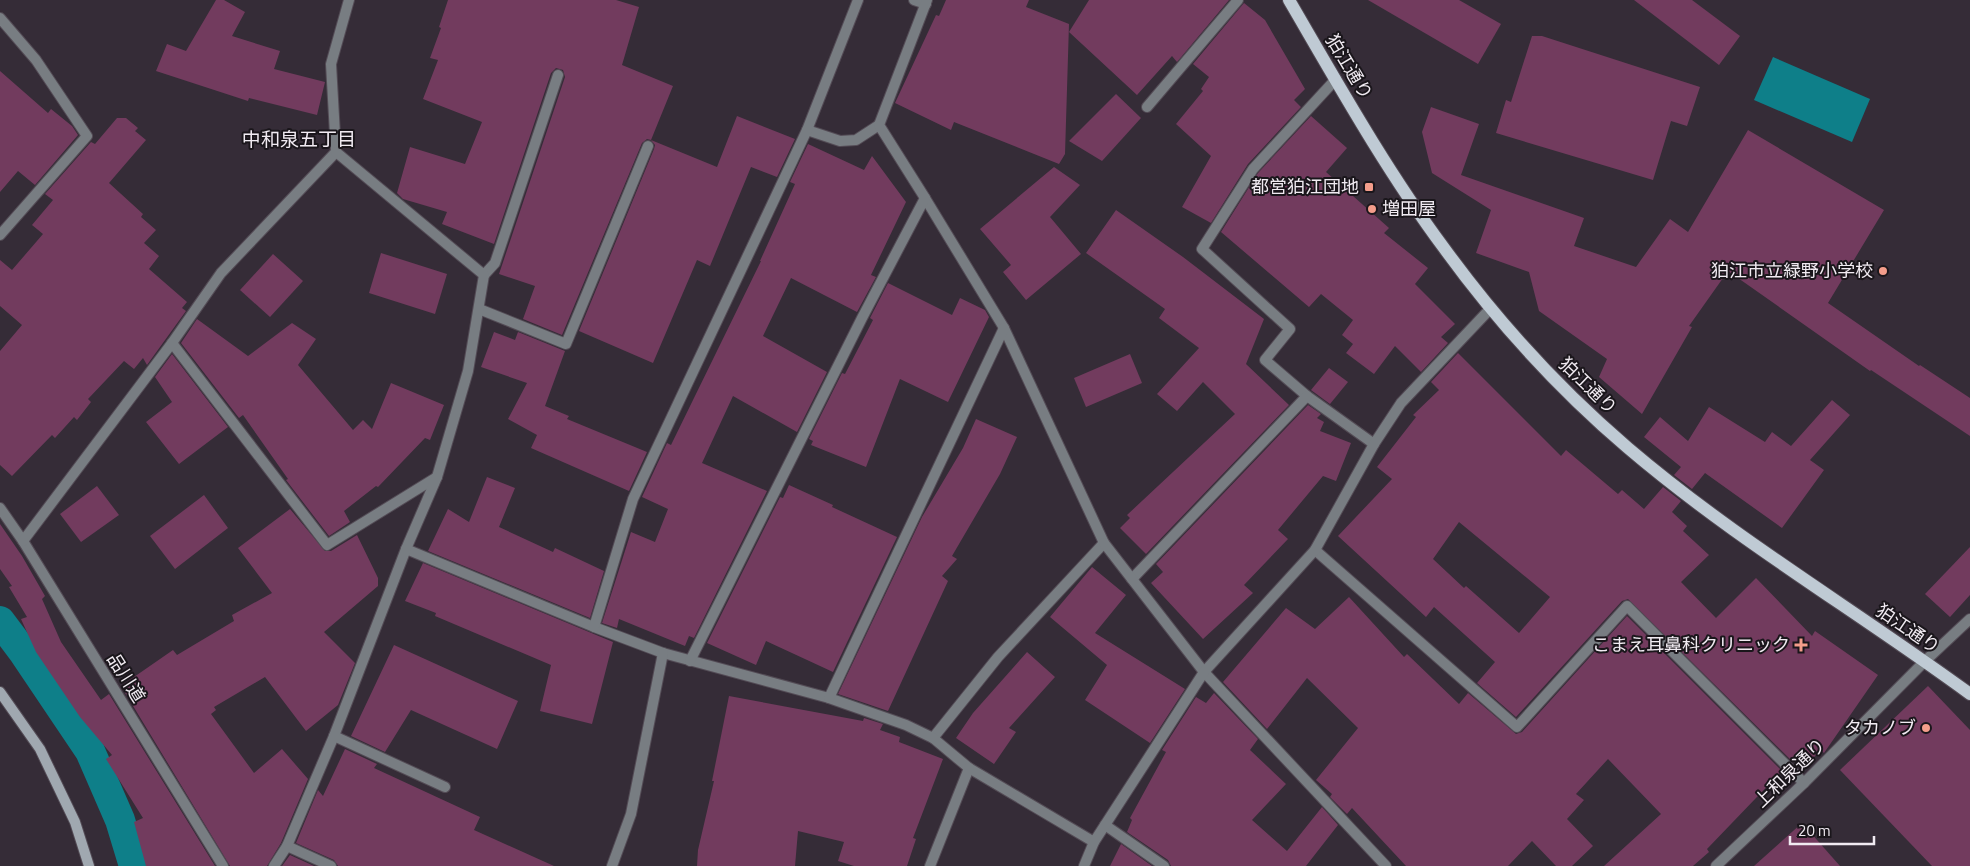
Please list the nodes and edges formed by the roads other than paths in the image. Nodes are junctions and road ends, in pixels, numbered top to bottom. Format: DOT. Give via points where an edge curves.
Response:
graph roads {
  1 [pos="349,0"];
  2 [pos="858,0"];
  3 [pos="914,0"];
  4 [pos="1238,0"];
  5 [pos="1289,0"];
  6 [pos="927,2"];
  7 [pos="0,18"];
  8 [pos="558,75"];
  9 [pos="1336,79"];
  10 [pos="1148,107"];
  11 [pos="879,125"];
  12 [pos="807,130"];
  13 [pos="648,146"];
  14 [pos="336,152"];
  15 [pos="925,198"];
  16 [pos="0,236"];
  17 [pos="484,275"];
  18 [pos="1490,308"];
  19 [pos="479,309"];
  20 [pos="1004,328"];
  21 [pos="172,343"];
  22 [pos="1306,396"];
  23 [pos="1374,444"];
  24 [pos="437,477"];
  25 [pos="0,508"];
  26 [pos="23,541"];
  27 [pos="1104,543"];
  28 [pos="406,549"];
  29 [pos="1314,550"];
  30 [pos="1132,579"];
  31 [pos="1970,619"];
  32 [pos="594,627"];
  33 [pos="663,654"];
  34 [pos="690,661"];
  35 [pos="1925,661"];
  36 [pos="1204,672"];
  37 [pos="0,692"];
  38 [pos="1970,694"];
  39 [pos="829,698"];
  40 [pos="334,736"];
  41 [pos="934,738"];
  42 [pos="969,768"];
  43 [pos="1804,783"];
  44 [pos="445,787"];
  45 [pos="1105,825"];
  46 [pos="1094,842"];
  47 [pos="287,846"];
  48 [pos="89,866"];
  49 [pos="224,866"];
  50 [pos="274,866"];
  51 [pos="331,866"];
  52 [pos="612,866"];
  53 [pos="930,866"];
  54 [pos="1084,866"];
  55 [pos="1164,866"];
  56 [pos="1386,866"];
  57 [pos="1716,866"];
  1 -- 14 [label="street" via="332,64"];
  2 -- 12 [label="street"];
  3 -- 6 [label="street"];
  4 -- 10 [label="street"];
  5 -- 9 [label="main road, 狛江通り"];
  6 -- 11 [label="street"];
  7 -- 16 [label="street" via="36,60 87,136"];
  8 -- 17 [label="street" via="495,263"];
  9 -- 18 [label="main road, 狛江通り" via="1422,218"];
  9 -- 22 [label="street" via="1253,169 1202,249 1290,329 1265,360"];
  11 -- 12 [label="street" via="856,140 840,141"];
  11 -- 15 [label="street"];
  12 -- 32 [label="street" via="633,499"];
  13 -- 19 [label="street" via="566,344"];
  14 -- 17 [label="street"];
  14 -- 21 [label="street" via="221,273"];
  15 -- 20 [label="street"];
  15 -- 34 [label="street"];
  17 -- 19 [label="street"];
  18 -- 23 [label="street" via="1401,403"];
  18 -- 35 [label="main road, 狛江通り" via="1578,402 1675,487 1762,551"];
  19 -- 24 [label="street" via="468,371"];
  20 -- 27 [label="street"];
  20 -- 39 [label="street"];
  21 -- 24 [label="street" via="326,546"];
  21 -- 26 [label="street"];
  22 -- 23 [label="street"];
  22 -- 30 [label="street"];
  23 -- 29 [label="street"];
  24 -- 28 [label="street"];
  25 -- 26 [label="street, 品川道"];
  26 -- 49 [label="street, 品川道"];
  27 -- 30 [label="street"];
  27 -- 41 [label="street" via="998,657"];
  28 -- 32 [label="street"];
  28 -- 40 [label="street"];
  29 -- 36 [label="street"];
  29 -- 43 [label="street" via="1517,727 1627,606"];
  30 -- 36 [label="street"];
  31 -- 35 [label="street, 上和泉通り"];
  32 -- 33 [label="street"];
  33 -- 34 [label="street"];
  33 -- 52 [label="street" via="631,814"];
  34 -- 39 [label="street"];
  35 -- 38 [label="main road, 狛江通り"];
  35 -- 43 [label="street, 上和泉通り"];
  36 -- 45 [label="street"];
  36 -- 56 [label="street"];
  37 -- 48 [label="street" via="40,749 75,822"];
  39 -- 41 [label="street"];
  40 -- 44 [label="street"];
  40 -- 47 [label="street"];
  41 -- 42 [label="street"];
  42 -- 46 [label="street"];
  42 -- 53 [label="street"];
  43 -- 57 [label="street, 上和泉通り"];
  45 -- 46 [label="street"];
  45 -- 55 [label="street"];
  46 -- 54 [label="street"];
  47 -- 50 [label="street"];
  47 -- 51 [label="street"];
}
